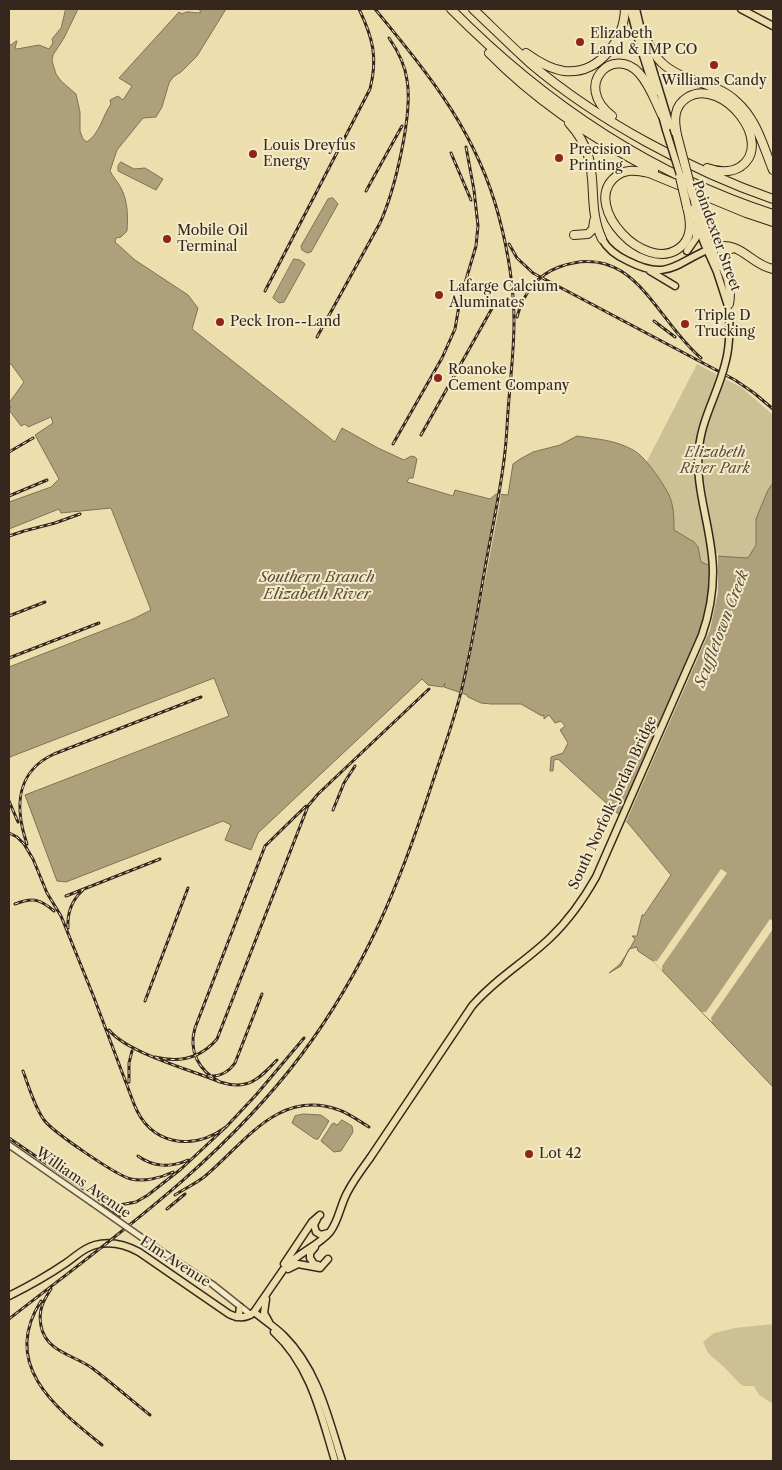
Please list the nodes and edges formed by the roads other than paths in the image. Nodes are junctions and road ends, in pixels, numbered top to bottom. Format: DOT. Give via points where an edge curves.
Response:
graph roads {
  1 [pos="451,9"];
  2 [pos="473,9"];
  3 [pos="625,9"];
  4 [pos="630,9"];
  5 [pos="638,9"];
  6 [pos="741,9"];
  7 [pos="773,26"];
  8 [pos="641,30"];
  9 [pos="498,33"];
  10 [pos="539,97"];
  11 [pos="662,115"];
  12 [pos="672,132"];
  13 [pos="641,138"];
  14 [pos="668,153"];
  15 [pos="773,170"];
  16 [pos="680,177"];
  17 [pos="593,186"];
  18 [pos="692,195"];
  19 [pos="773,199"];
  20 [pos="689,209"];
  21 [pos="773,214"];
  22 [pos="773,222"];
  23 [pos="574,235"];
  24 [pos="602,239"];
  25 [pos="734,248"];
  26 [pos="710,249"];
  27 [pos="687,251"];
  28 [pos="676,266"];
  29 [pos="714,266"];
  30 [pos="644,268"];
  31 [pos="773,270"];
  32 [pos="674,286"];
  33 [pos="729,308"];
  34 [pos="9,1145"];
  35 [pos="330,1231"];
  36 [pos="318,1243"];
  37 [pos="300,1255"];
  38 [pos="308,1266"];
  39 [pos="284,1269"];
  40 [pos="269,1291"];
  41 [pos="9,1296"];
  42 [pos="238,1305"];
  43 [pos="252,1314"];
  44 [pos="236,1317"];
  45 [pos="274,1327"];
  46 [pos="305,1367"];
  47 [pos="335,1461"];
  48 [pos="342,1461"];
  1 -- 10 [label="highway" via="501,65"];
  1 -- 21 [label="highway" via="525,77 564,108 612,139 696,184"];
  2 -- 9 [label="highway"];
  3 -- 9 [label="highway" via="622,26 610,51 592,65 578,70 566,71 545,65"];
  4 -- 11 [label="main road, Poindexter Street"];
  5 -- 8 [label="main road, Poindexter Street"];
  6 -- 7 [label="main road"];
  8 -- 12 [label="main road, Poindexter Street"];
  8 -- 15 [label="highway" via="653,52 668,68 718,88 744,108 754,122"];
  9 -- 13 [label="highway" via="562,88"];
  10 -- 17 [label="highway" via="580,136 590,161"];
  10 -- 18 [label="highway" via="612,147"];
  11 -- 12 [label="main road, Poindexter Street"];
  11 -- 13 [label="highway" via="636,70 618,64 602,71 595,88 600,104"];
  12 -- 14 [label="highway" via="681,102 695,94 710,94 726,102 742,118 750,134 751,151 743,165 723,172"];
  12 -- 16 [label="main road, Poindexter Street, bridge"];
  12 -- 18 [label="highway, bridge"];
  13 -- 14 [label="highway"];
  14 -- 19 [label="highway" via="732,184"];
  16 -- 18 [label="main road, Poindexter Street, bridge"];
  16 -- 20 [label="highway, bridge"];
  17 -- 23 [label="highway" via="593,229 585,235"];
  17 -- 24 [label="highway" via="596,223"];
  18 -- 20 [label="main road, Poindexter Street, bridge"];
  18 -- 20 [label="highway" via="649,173 630,170 614,177 606,191 608,210 618,229 636,245 657,254 671,253 686,242 691,224"];
  18 -- 22 [label="highway"];
  18 -- 26 [label="main road, Poindexter Street"];
  20 -- 26 [label="main road, Poindexter Street"];
  20 -- 27 [label="main road" via="696,236"];
  24 -- 30 [label="main road" via="606,247 619,256"];
  25 -- 26 [label="highway" via="720,246"];
  25 -- 31 [label="highway"];
  25 -- 33 [label="highway" via="722,252 720,258 729,286"];
  26 -- 28 [label="main road"];
  26 -- 29 [label="main road, Poindexter Street"];
  26 -- 33 [label="main road, Poindexter Street" via="725,277"];
  28 -- 29 [label="main road" via="700,258"];
  28 -- 30 [label="main road" via="660,271"];
  29 -- 33 [label="main road, Poindexter Street"];
  30 -- 32 [label="main road"];
  33 -- 35 [label="main road, South Norfolk Jordan Bridge, bridge" via="726,364 705,420 699,448 699,482 713,571 710,604 702,635 596,877 580,904 549,939 472,1006 347,1193"];
  34 -- 42 [label="street, Williams Avenue, bridge"];
  35 -- 36 [label="main road"];
  35 -- 39 [label="main road" via="321,1235 314,1230 320,1215 312,1222"];
  36 -- 37 [label="main road"];
  36 -- 38 [label="main road" via="310,1253 311,1261 319,1264 328,1259 320,1268"];
  37 -- 38 [label="main road"];
  37 -- 39 [label="main road"];
  38 -- 39 [label="main road" via="293,1265"];
  39 -- 40 [label="main road"];
  40 -- 43 [label="main road"];
  40 -- 45 [label="main road" via="264,1313"];
  41 -- 44 [label="main road, Elm Avenue" via="34,1284 89,1247 114,1244 139,1252"];
  42 -- 43 [label="street, Williams Avenue"];
  42 -- 44 [label="main road" via="240,1314"];
  43 -- 44 [label="main road"];
  43 -- 45 [label="main road"];
  43 -- 46 [label="main road" via="280,1338"];
  45 -- 46 [label="main road" via="289,1341"];
  46 -- 47 [label="main road"];
  46 -- 48 [label="main road" via="321,1396"];
}
